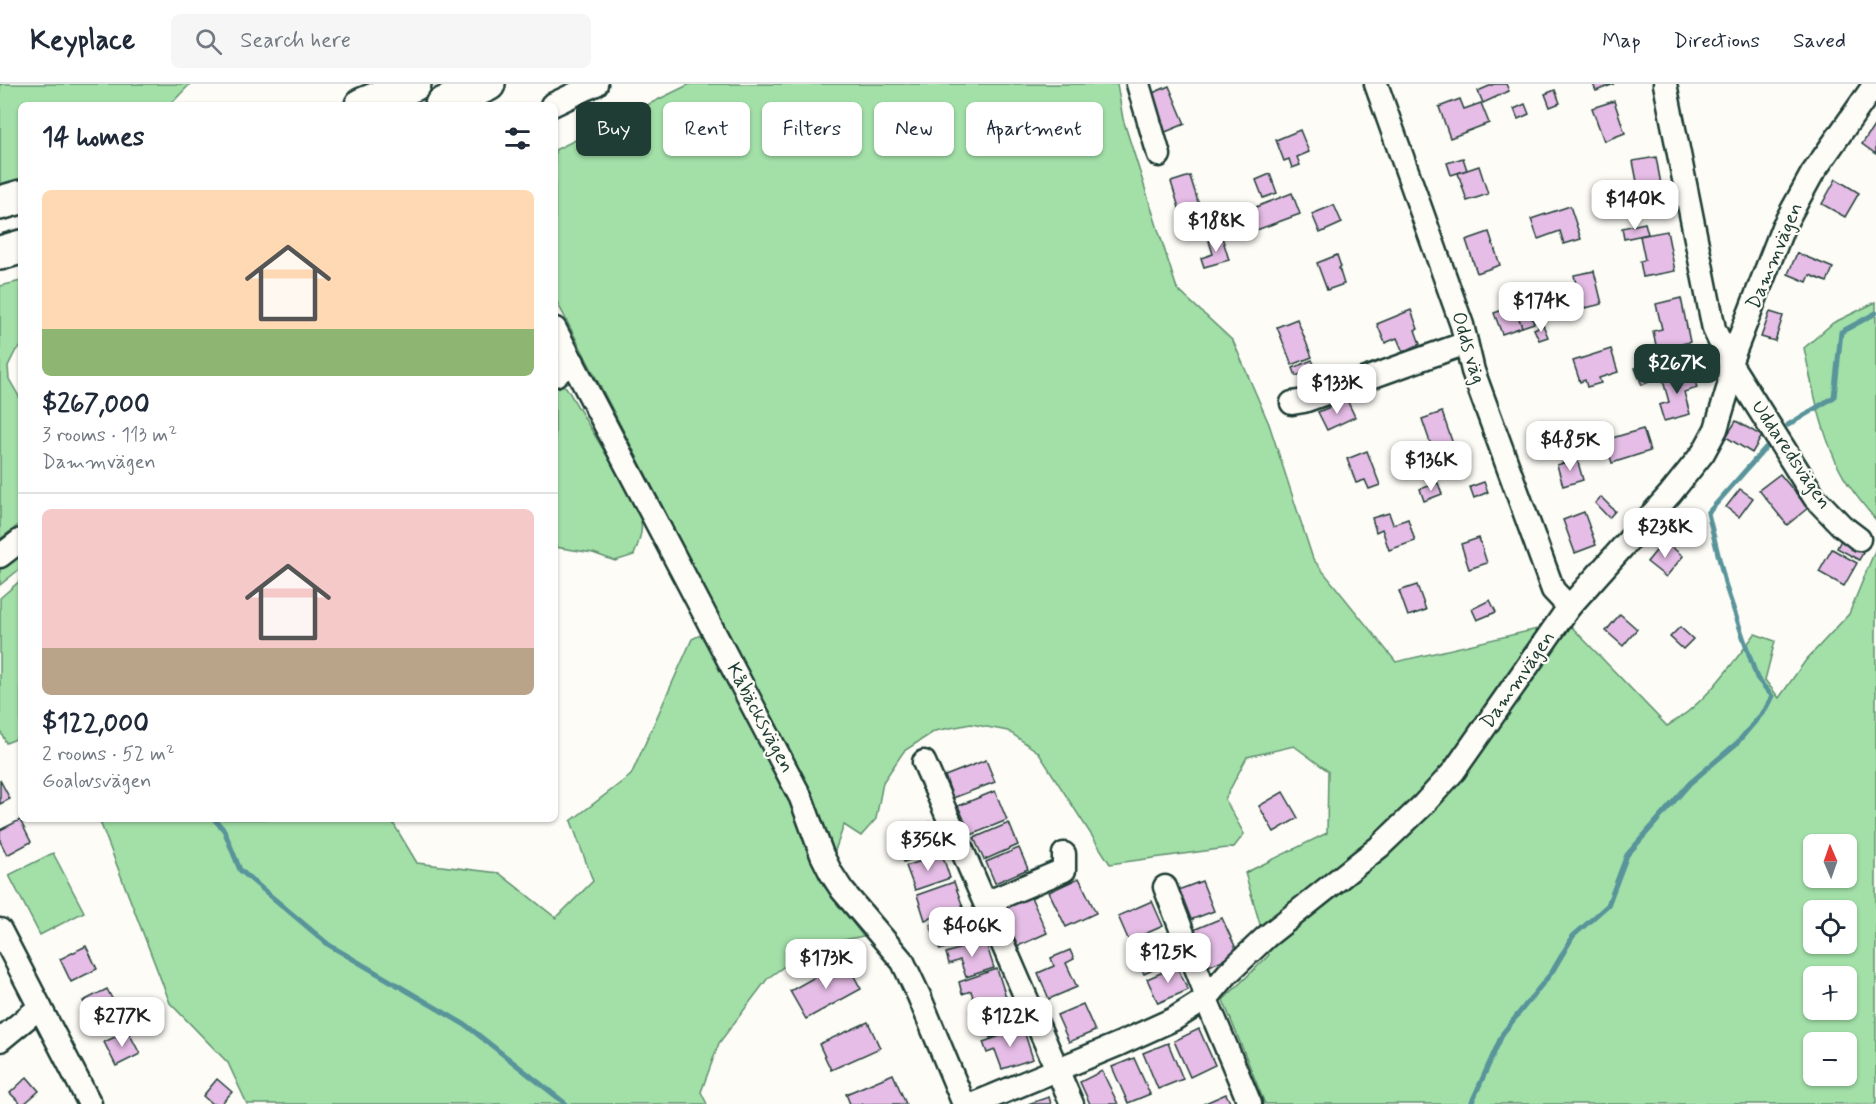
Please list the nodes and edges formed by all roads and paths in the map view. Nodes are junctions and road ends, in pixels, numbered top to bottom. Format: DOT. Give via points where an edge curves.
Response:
graph roads {
  1 [pos="414,84"];
  2 [pos="488,84"];
  3 [pos="596,84"];
  4 [pos="1138,84"];
  5 [pos="1376,84"];
  6 [pos="1665,84"];
  7 [pos="1875,84"];
  8 [pos="369,102"];
  9 [pos="449,102"];
  10 [pos="558,102"];
  11 [pos="1159,155"];
  12 [pos="18,198"];
  13 [pos="0,203"];
  14 [pos="18,212"];
  15 [pos="0,216"];
  16 [pos="18,248"];
  17 [pos="0,252"];
  18 [pos="558,342"];
  19 [pos="1466,343"];
  20 [pos="1730,363"];
  21 [pos="564,369"];
  22 [pos="1292,403"];
  23 [pos="1859,539"];
  24 [pos="18,542"];
  25 [pos="0,556"];
  26 [pos="1569,607"];
  27 [pos="924,762"];
  28 [pos="1064,854"];
  29 [pos="1165,886"];
  30 [pos="986,903"];
  31 [pos="0,930"];
  32 [pos="1206,999"];
  33 [pos="40,1007"];
  34 [pos="0,1040"];
  35 [pos="1058,1070"];
  36 [pos="90,1104"];
  37 [pos="964,1104"];
  38 [pos="974,1104"];
  39 [pos="1072,1104"];
  40 [pos="1250,1104"];
  1 -- 8 [label="highway"];
  2 -- 9 [label="highway"];
  3 -- 10 [label="street"];
  4 -- 11 [label="street"];
  5 -- 19 [label="street, Odds väg"];
  6 -- 20 [label="street, Uddaredsvägen" via="1714,329"];
  7 -- 20 [label="street, Dammvägen" via="1812,174 1783,227"];
  12 -- 13 [label="highway"];
  14 -- 15 [label="highway"];
  16 -- 17 [label="highway"];
  18 -- 21 [label="street, Kåbäcksvägen"];
  19 -- 22 [label="street"];
  19 -- 26 [label="street, Odds väg" via="1553,590"];
  20 -- 23 [label="street, Uddaredsvägen" via="1815,498"];
  20 -- 26 [label="street, Dammvägen" via="1729,386 1716,429 1703,453"];
  21 -- 37 [label="street, Kåbäcksvägen" via="801,798 831,873 903,962"];
  24 -- 25 [label="street"];
  26 -- 32 [label="street, Dammvägen" via="1455,771 1379,847 1266,937"];
  27 -- 30 [label="street"];
  28 -- 30 [label="street" via="1064,870"];
  29 -- 32 [label="street"];
  30 -- 35 [label="street"];
  31 -- 33 [label="street"];
  32 -- 35 [label="street, Dammvägen" via="1174,1019"];
  32 -- 40 [label="street"];
  33 -- 34 [label="street"];
  33 -- 36 [label="street"];
  35 -- 38 [label="street, Dammvägen"];
  35 -- 39 [label="street"];
}
